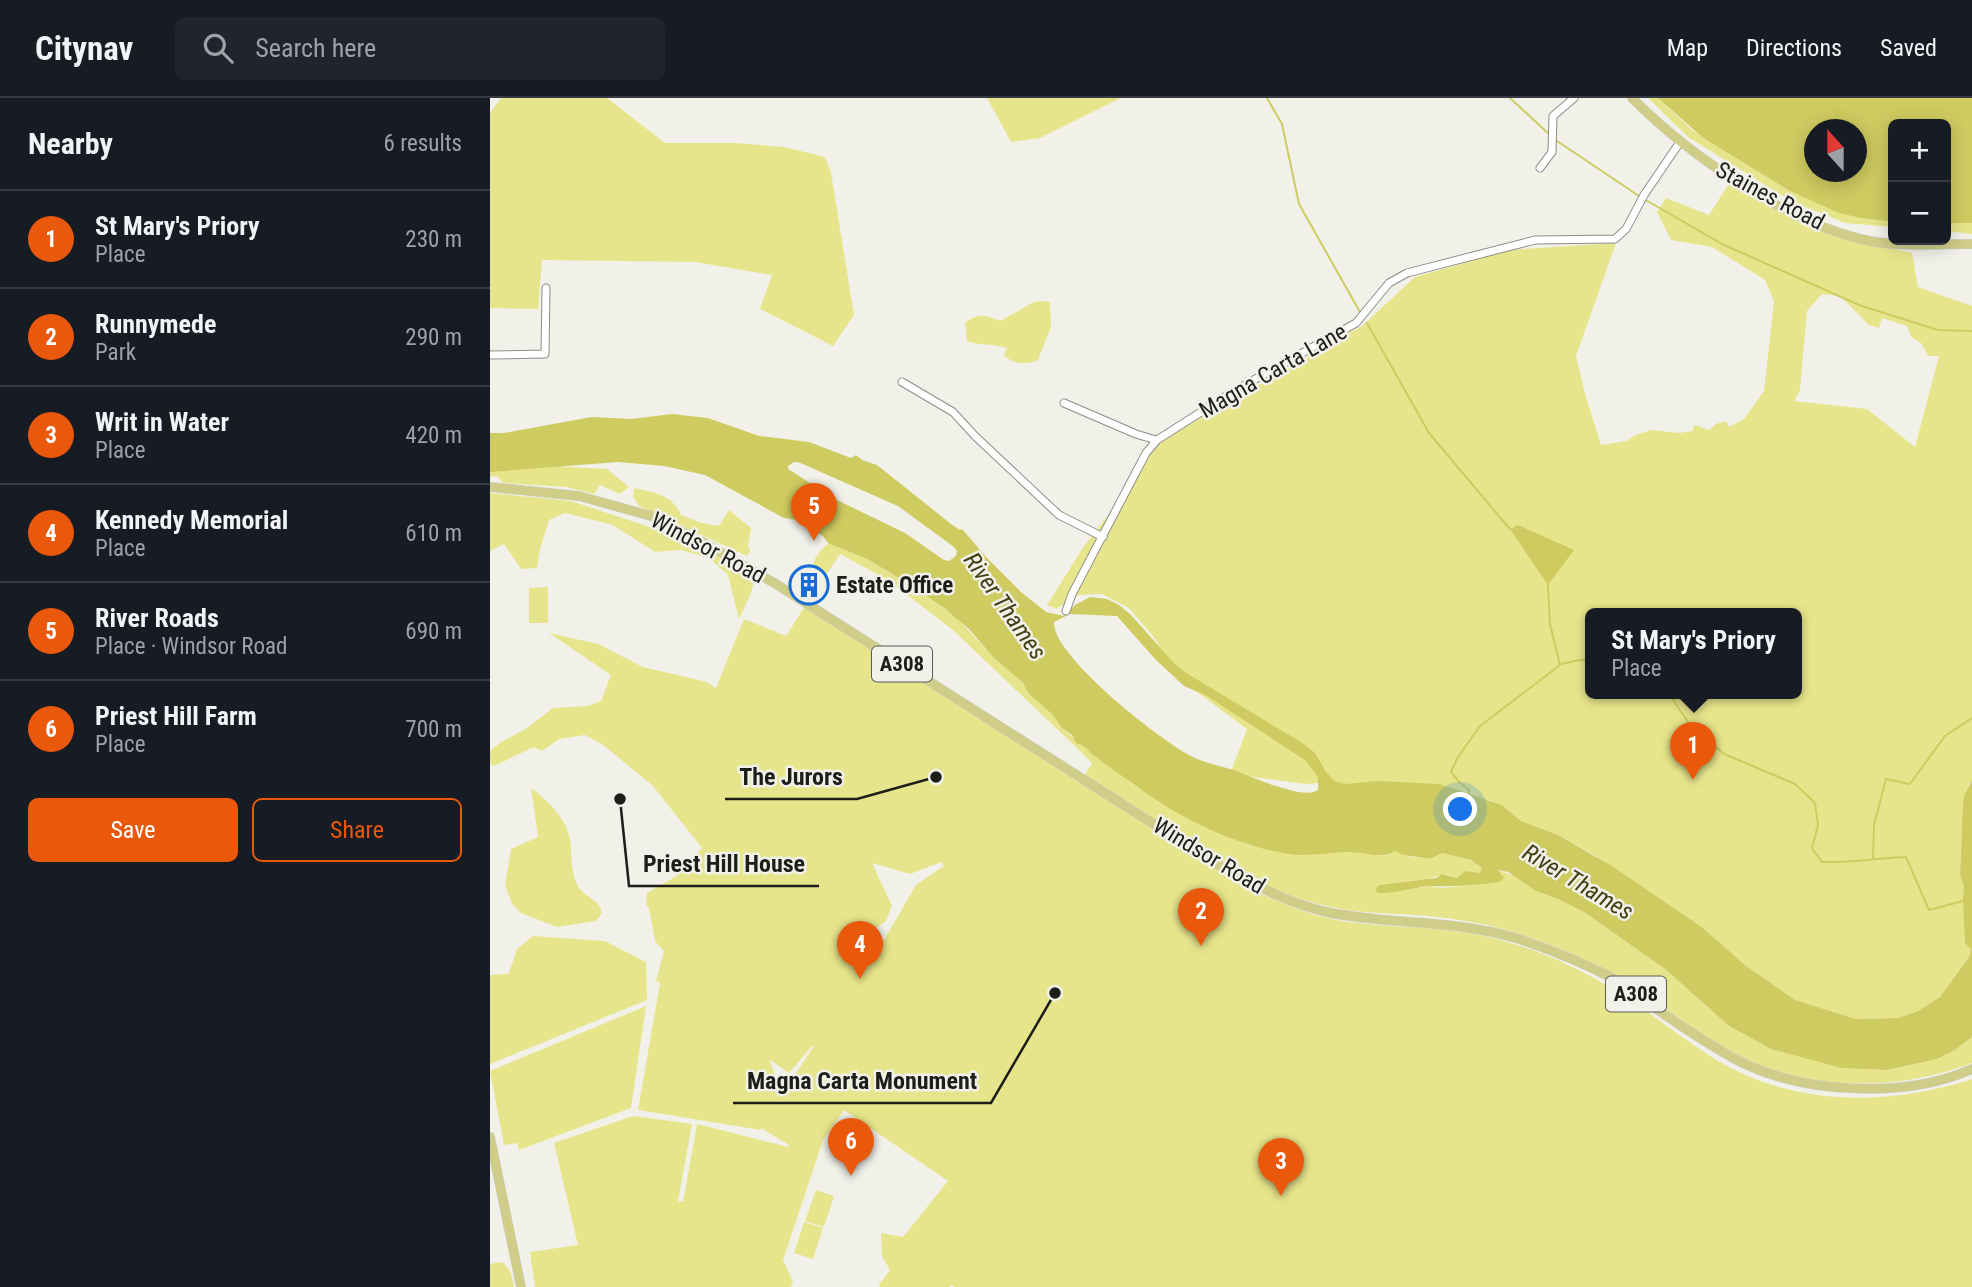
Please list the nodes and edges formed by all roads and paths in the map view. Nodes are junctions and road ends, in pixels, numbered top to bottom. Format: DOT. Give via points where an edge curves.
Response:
graph roads {
  1 [pos="1574,98"];
  2 [pos="1632,98"];
  3 [pos="1680,142"];
  4 [pos="1540,168"];
  5 [pos="1972,244"];
  6 [pos="546,288"];
  7 [pos="545,354"];
  8 [pos="490,355"];
  9 [pos="555,355"];
  10 [pos="902,382"];
  11 [pos="1064,403"];
  12 [pos="1156,440"];
  13 [pos="490,487"];
  14 [pos="1103,537"];
  15 [pos="1066,611"];
  16 [pos="1972,1069"];
  17 [pos="490,1137"];
  18 [pos="521,1287"];
  1 -- 4 [label="street" via="1553,116 1552,152"];
  2 -- 3 [label="main road, Staines Road"];
  3 -- 5 [label="main road, Staines Road" via="1788,211 1833,229 1869,241"];
  3 -- 12 [label="street, Magna Carta Lane" via="1626,229 1615,239 1535,240 1408,273 1389,284 1356,323"];
  6 -- 7 [label="street"];
  7 -- 8 [label="street"];
  7 -- 9 [label="street"];
  10 -- 14 [label="street" via="953,412 1059,515"];
  11 -- 12 [label="street"];
  12 -- 14 [label="street, Magna Carta Lane"];
  13 -- 16 [label="main road, Windsor Road / A308" via="579,496 651,516 701,541 1215,863 1281,897 1349,916 1481,929 1537,946 1618,981 1738,1060 1810,1083 1890,1087"];
  14 -- 15 [label="street, Magna Carta Lane"];
  17 -- 18 [label="main road"];
}
